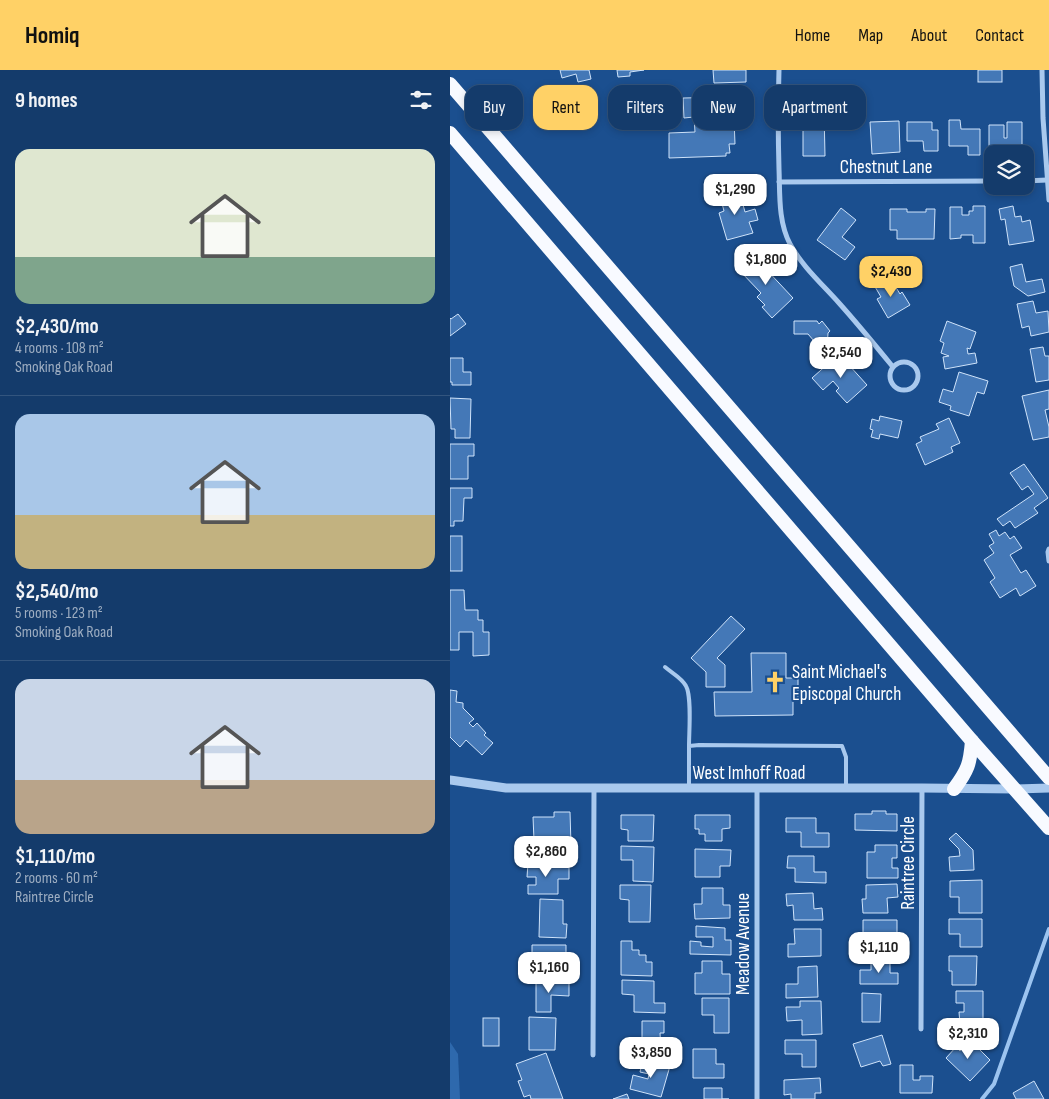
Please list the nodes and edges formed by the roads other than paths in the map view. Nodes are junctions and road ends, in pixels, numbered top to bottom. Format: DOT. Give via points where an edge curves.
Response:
graph roads {
  1 [pos="778,70"];
  2 [pos="1042,70"];
  3 [pos="450,84"];
  4 [pos="450,133"];
  5 [pos="1034,180"];
  6 [pos="1047,180"];
  7 [pos="984,181"];
  8 [pos="779,182"];
  9 [pos="1049,200"];
  10 [pos="893,367"];
  11 [pos="1049,549"];
  12 [pos="1049,560"];
  13 [pos="665,667"];
  14 [pos="972,740"];
  15 [pos="689,746"];
  16 [pos="1049,778"];
  17 [pos="450,780"];
  18 [pos="846,788"];
  19 [pos="922,788"];
  20 [pos="1049,788"];
  21 [pos="594,789"];
  22 [pos="689,789"];
  23 [pos="758,789"];
  24 [pos="954,789"];
  25 [pos="1015,789"];
  26 [pos="1049,828"];
  27 [pos="921,1029"];
  28 [pos="593,1055"];
  29 [pos="757,1099"];
  1 -- 8 [label="street"];
  2 -- 6 [label="street"];
  3 -- 16 [label="highway"];
  4 -- 14 [label="highway"];
  5 -- 6 [label="street"];
  6 -- 9 [label="street"];
  7 -- 8 [label="street, Chestnut Lane"];
  8 -- 10 [label="street" via="783,222 797,256"];
  10 -- 10 [label="street" via="889,378 893,386 904,391 916,384 918,371 910,363 903,362"];
  11 -- 12 [label="street"];
  13 -- 15 [label="lane" via="687,688"];
  14 -- 24 [label="highway" via="966,774"];
  14 -- 25 [label="highway"];
  15 -- 18 [label="lane" via="842,746 846,757"];
  15 -- 22 [label="lane"];
  17 -- 21 [label="street, West Imhoff Road" via="506,788"];
  18 -- 19 [label="street, West Imhoff Road"];
  18 -- 23 [label="street, West Imhoff Road"];
  19 -- 24 [label="street, West Imhoff Road"];
  19 -- 27 [label="street, Raintree Circle"];
  20 -- 25 [label="street, West Imhoff Road"];
  21 -- 22 [label="street, West Imhoff Road"];
  21 -- 28 [label="street"];
  22 -- 23 [label="street, West Imhoff Road"];
  23 -- 29 [label="street, Meadow Avenue"];
  24 -- 25 [label="street, West Imhoff Road"];
  25 -- 26 [label="highway"];
}
